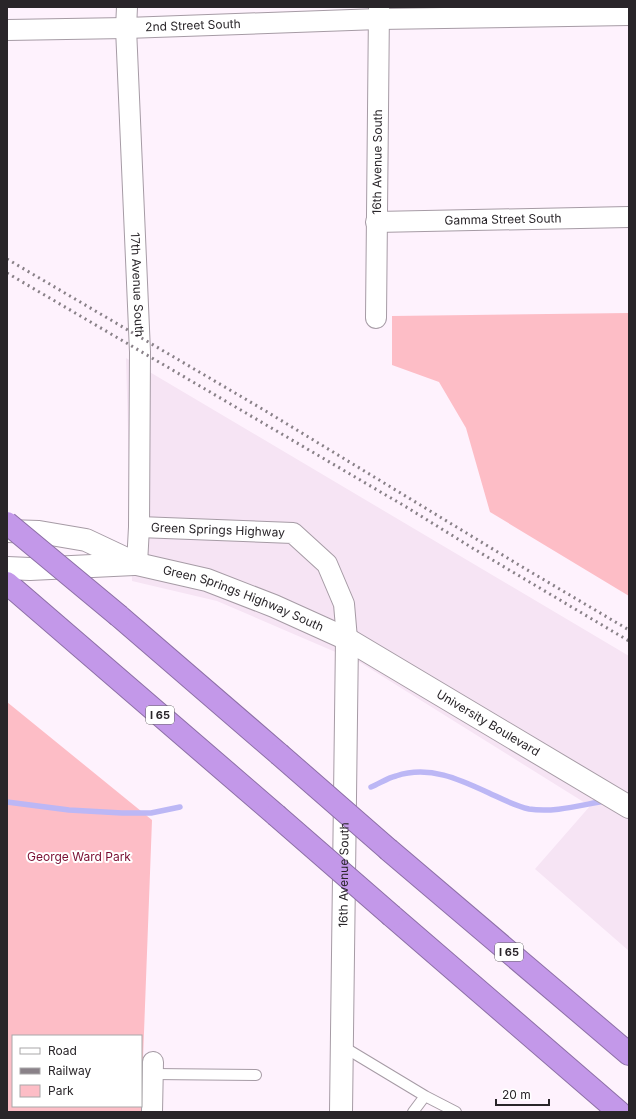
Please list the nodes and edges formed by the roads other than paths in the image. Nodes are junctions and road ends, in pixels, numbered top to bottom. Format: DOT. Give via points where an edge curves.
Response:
graph roads {
  1 [pos="127,7"];
  2 [pos="379,13"];
  3 [pos="629,15"];
  4 [pos="126,28"];
  5 [pos="7,30"];
  6 [pos="629,217"];
  7 [pos="376,222"];
  8 [pos="376,318"];
  9 [pos="7,523"];
  10 [pos="139,527"];
  11 [pos="7,531"];
  12 [pos="137,564"];
  13 [pos="7,568"];
  14 [pos="7,582"];
  15 [pos="347,639"];
  16 [pos="629,807"];
  17 [pos="342,1046"];
  18 [pos="629,1054"];
  19 [pos="153,1068"];
  20 [pos="256,1075"];
  21 [pos="425,1096"];
  22 [pos="152,1112"];
  23 [pos="341,1112"];
  24 [pos="412,1112"];
  25 [pos="456,1112"];
  26 [pos="619,1112"];
  1 -- 4 [label="street, 17th Avenue South"];
  2 -- 3 [label="street, 2nd Street South"];
  2 -- 4 [label="street, 2nd Street South"];
  2 -- 7 [label="street, 16th Avenue South"];
  4 -- 5 [label="street, 2nd Street South"];
  4 -- 10 [label="street, 17th Avenue South" via="140,352"];
  6 -- 7 [label="street, Gamma Street South"];
  7 -- 8 [label="street, 16th Avenue South"];
  9 -- 18 [label="highway, I 65, bridge"];
  10 -- 12 [label="street, 17th Avenue South"];
  10 -- 15 [label="street, Green Springs Highway" via="293,533 327,564 344,604"];
  11 -- 12 [label="main road, Green Springs Highway South" via="39,532 86,540"];
  12 -- 13 [label="main road, Green Springs Highway South"];
  12 -- 15 [label="main road, Green Springs Highway South" via="207,580 274,606"];
  14 -- 26 [label="highway, I 65, bridge"];
  15 -- 16 [label="main road, University Boulevard"];
  15 -- 17 [label="main road, 16th Avenue South"];
  17 -- 21 [label="lane"];
  17 -- 23 [label="main road, 16th Avenue South"];
  19 -- 20 [label="lane"];
  19 -- 22 [label="street"];
  21 -- 24 [label="lane"];
  21 -- 25 [label="lane"];
}
